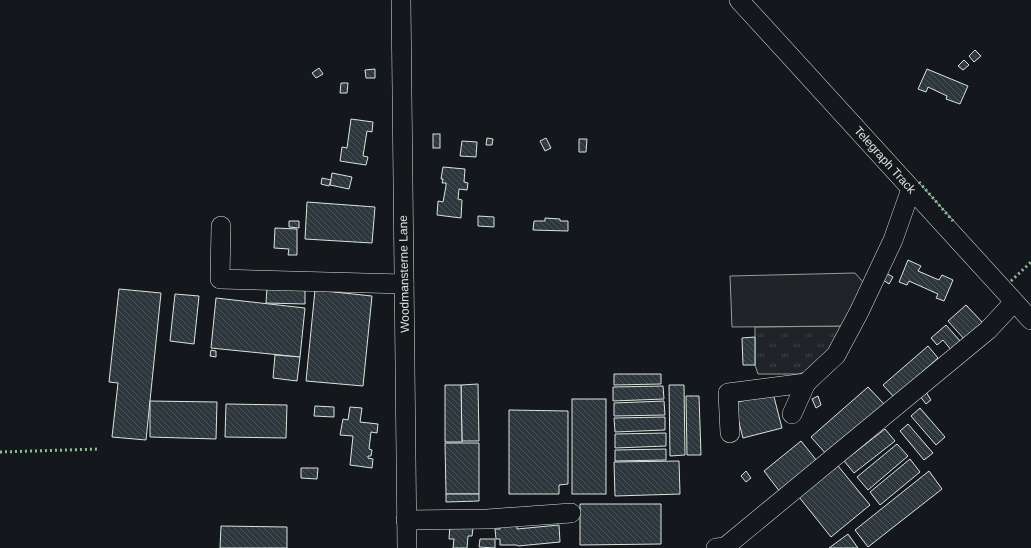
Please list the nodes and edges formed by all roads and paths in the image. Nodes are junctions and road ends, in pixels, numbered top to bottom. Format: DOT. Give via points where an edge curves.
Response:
graph roads {
  1 [pos="401,0"];
  2 [pos="739,0"];
  3 [pos="911,189"];
  4 [pos="221,226"];
  5 [pos="404,284"];
  6 [pos="1014,302"];
  7 [pos="1031,320"];
  8 [pos="806,383"];
  9 [pos="792,414"];
  10 [pos="730,433"];
  11 [pos="571,513"];
  12 [pos="406,520"];
  13 [pos="407,548"];
  14 [pos="716,548"];
  1 -- 5 [label="street, Woodmansterne Lane"];
  2 -- 3 [label="street, Telegraph Track"];
  3 -- 6 [label="street, Telegraph Track"];
  3 -- 8 [label="street" via="893,240 836,355"];
  4 -- 5 [label="street" via="220,279"];
  5 -- 12 [label="street, Woodmansterne Lane"];
  6 -- 7 [label="street, Telegraph Track"];
  6 -- 14 [label="street" via="988,330 789,495 725,547"];
  8 -- 9 [label="street"];
  8 -- 10 [label="street" via="728,393"];
  11 -- 12 [label="street" via="487,519"];
  12 -- 13 [label="street, Woodmansterne Lane"];
}
